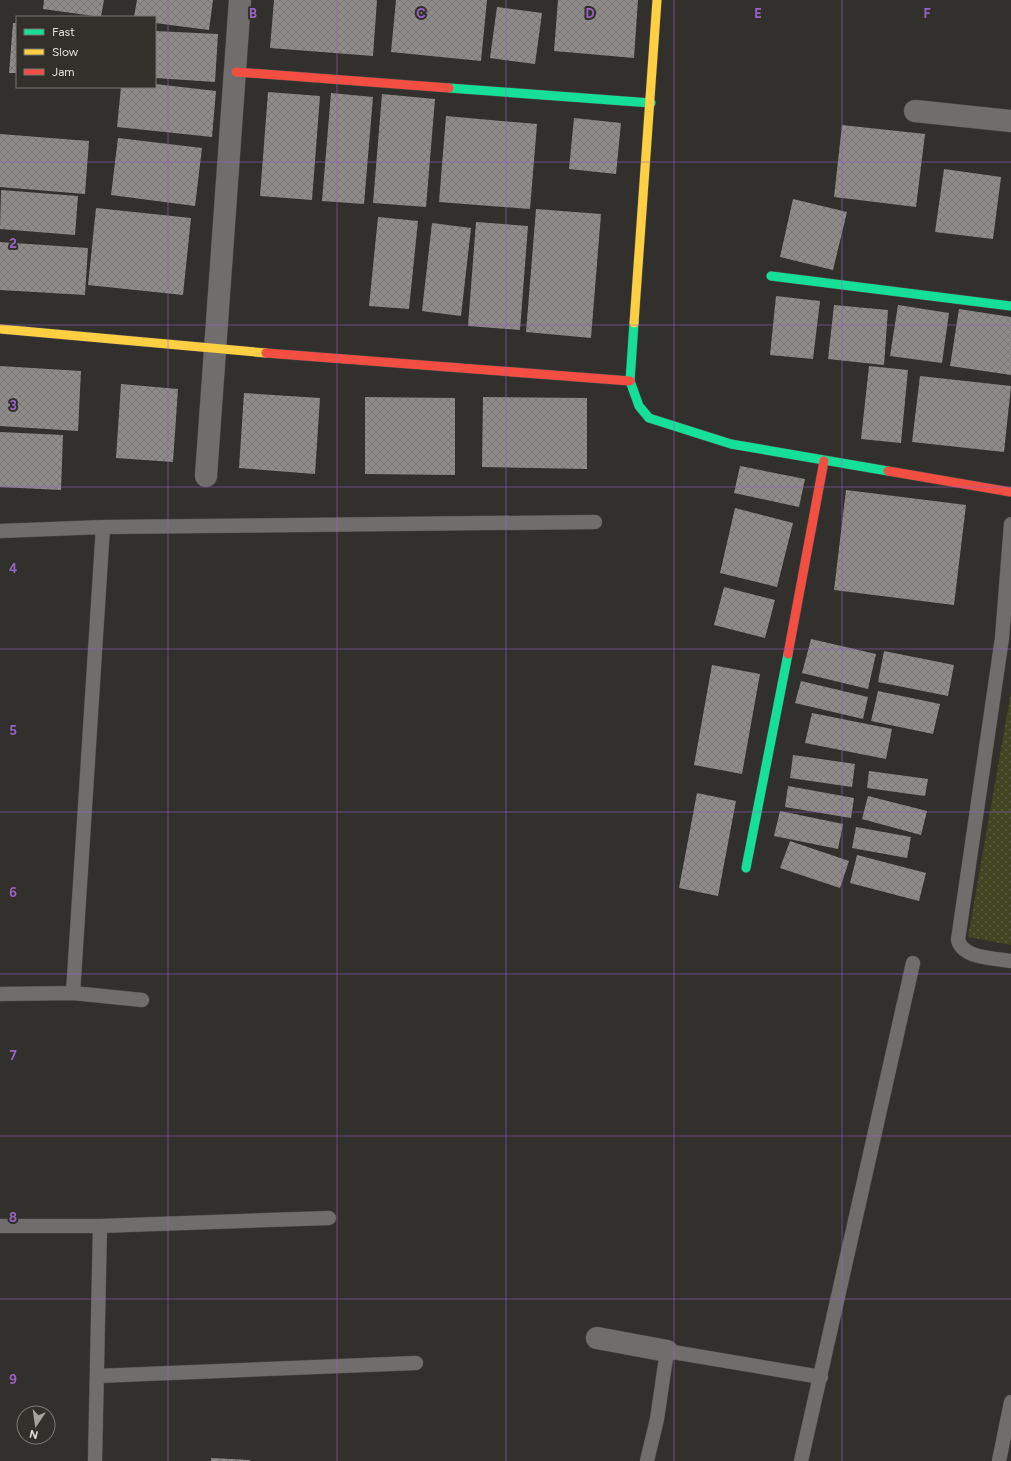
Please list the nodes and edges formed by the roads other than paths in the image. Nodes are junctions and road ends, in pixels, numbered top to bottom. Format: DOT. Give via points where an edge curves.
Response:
graph roads {
  1 [pos="240,0"];
  2 [pos="657,0"];
  3 [pos="236,72"];
  4 [pos="651,103"];
  5 [pos="915,111"];
  6 [pos="1011,121"];
  7 [pos="771,276"];
  8 [pos="1011,306"];
  9 [pos="0,329"];
  10 [pos="215,349"];
  11 [pos="630,381"];
  12 [pos="824,461"];
  13 [pos="206,476"];
  14 [pos="1011,492"];
  15 [pos="595,522"];
  16 [pos="1011,524"];
  17 [pos="103,527"];
  18 [pos="0,531"];
  19 [pos="1007,639"];
  20 [pos="746,868"];
  21 [pos="1011,961"];
  22 [pos="913,963"];
  23 [pos="73,993"];
  24 [pos="0,994"];
  25 [pos="142,1000"];
  26 [pos="329,1218"];
  27 [pos="0,1226"];
  28 [pos="100,1226"];
  29 [pos="597,1338"];
  30 [pos="668,1351"];
  31 [pos="416,1363"];
  32 [pos="97,1376"];
  33 [pos="821,1377"];
  34 [pos="1011,1402"];
  35 [pos="95,1461"];
  36 [pos="648,1461"];
  37 [pos="801,1461"];
  38 [pos="999,1461"];
  1 -- 3 [label="street"];
  2 -- 4 [label="street"];
  3 -- 4 [label="street"];
  3 -- 10 [label="street"];
  4 -- 11 [label="street"];
  5 -- 6 [label="street"];
  7 -- 8 [label="street"];
  9 -- 10 [label="street"];
  10 -- 11 [label="street"];
  10 -- 13 [label="street"];
  11 -- 12 [label="street" via="639,406 649,418 731,444"];
  12 -- 14 [label="street"];
  12 -- 20 [label="street"];
  15 -- 17 [label="lane"];
  16 -- 19 [label="lane"];
  17 -- 18 [label="lane"];
  17 -- 23 [label="lane"];
  19 -- 21 [label="lane" via="958,940 959,945 968,953"];
  22 -- 33 [label="lane"];
  23 -- 24 [label="lane"];
  23 -- 25 [label="lane"];
  26 -- 28 [label="lane"];
  27 -- 28 [label="lane"];
  28 -- 32 [label="lane"];
  29 -- 30 [label="street"];
  30 -- 33 [label="lane"];
  30 -- 36 [label="lane"];
  31 -- 32 [label="lane"];
  32 -- 35 [label="lane"];
  33 -- 37 [label="lane"];
  34 -- 38 [label="lane"];
}
